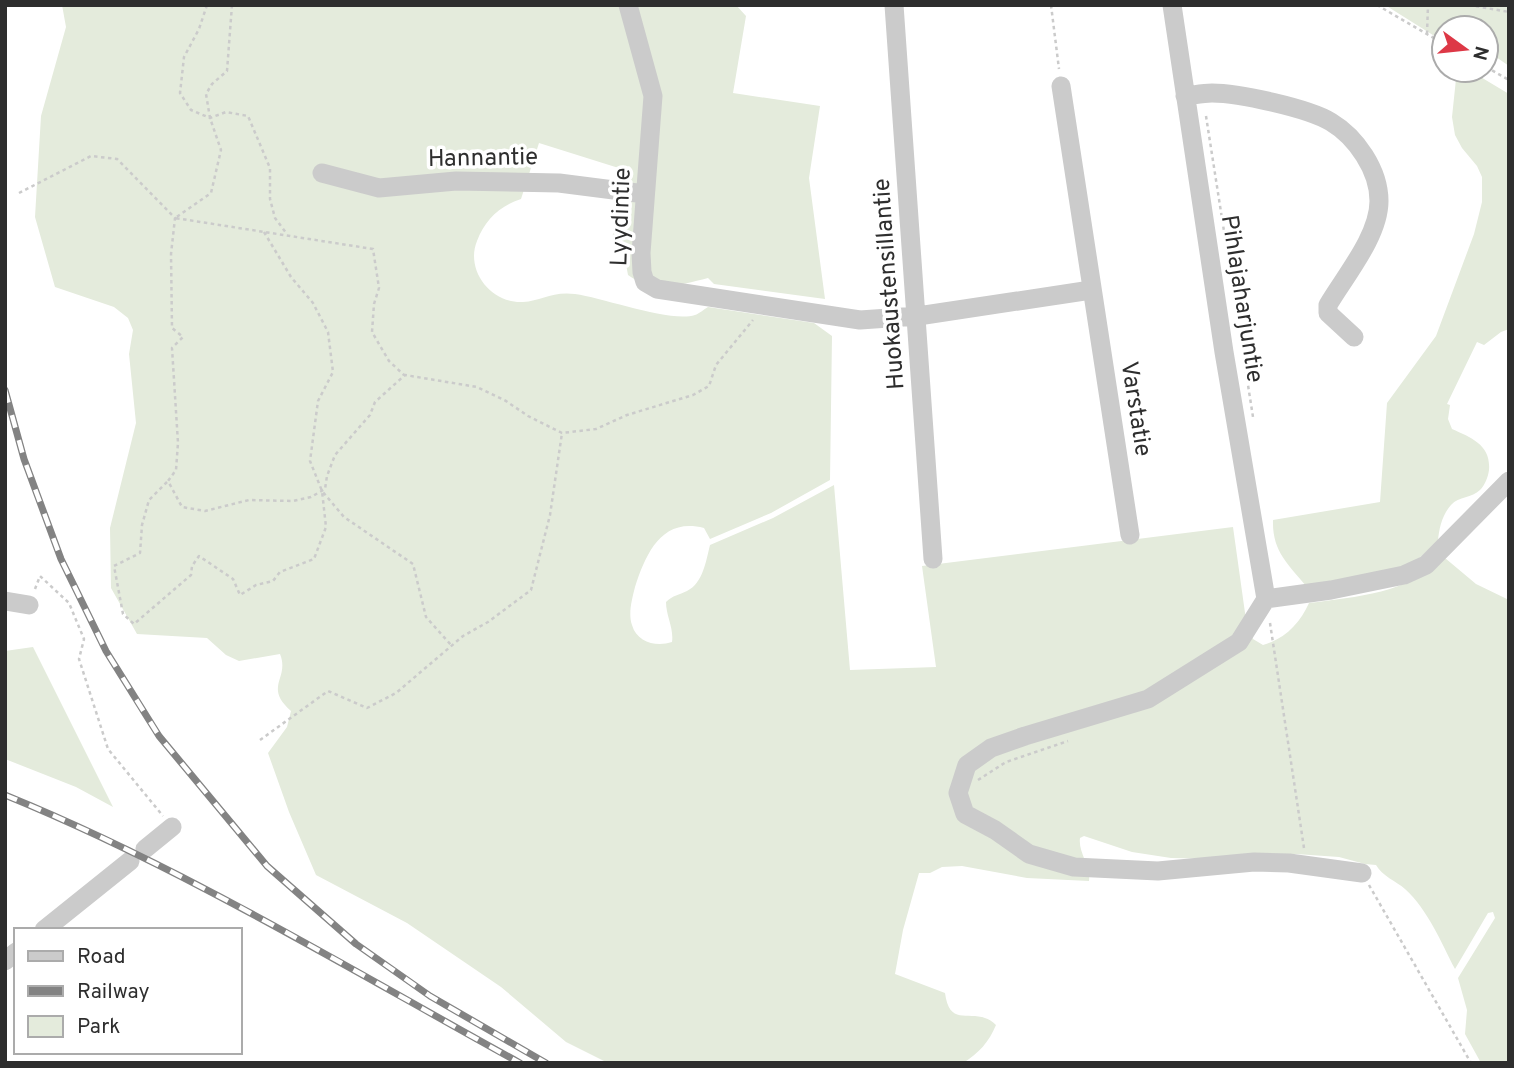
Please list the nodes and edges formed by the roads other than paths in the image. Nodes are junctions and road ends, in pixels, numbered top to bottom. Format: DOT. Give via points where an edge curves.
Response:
graph roads {
  1 [pos="628,5"];
  2 [pos="894,5"];
  3 [pos="1172,5"];
  4 [pos="1061,86"];
  5 [pos="1194,95"];
  6 [pos="322,173"];
  7 [pos="645,194"];
  8 [pos="1091,290"];
  9 [pos="918,316"];
  10 [pos="1354,337"];
  11 [pos="1509,481"];
  12 [pos="1130,535"];
  13 [pos="933,559"];
  14 [pos="5,601"];
  15 [pos="29,605"];
  16 [pos="1268,609"];
  17 [pos="172,827"];
  18 [pos="1362,873"];
  19 [pos="47,928"];
  1 -- 7 [label="street, Lyydintie" via="653,96"];
  2 -- 9 [label="street, Huokaustensillantie"];
  3 -- 5 [label="street, Pihlajaharjuntie"];
  4 -- 8 [label="street, Varstatie"];
  5 -- 10 [label="street" via="1213,93 1318,115 1359,148 1377,186 1377,216 1328,305 1328,313"];
  5 -- 16 [label="street, Pihlajaharjuntie" via="1224,352"];
  6 -- 7 [label="street, Hannantie" via="379,188 456,181 559,183"];
  7 -- 9 [label="street, Lyydintie" via="642,272 645,282 657,289 860,320"];
  8 -- 9 [label="street"];
  8 -- 12 [label="street, Varstatie"];
  9 -- 13 [label="street, Huokaustensillantie"];
  11 -- 16 [label="street" via="1426,565 1404,575"];
  14 -- 15 [label="street"];
  16 -- 18 [label="street" via="1239,642 1148,699 991,748 968,765 958,793 965,814 1030,854 1074,867 1158,871 1254,862"];
  17 -- 19 [label="street"];
}
